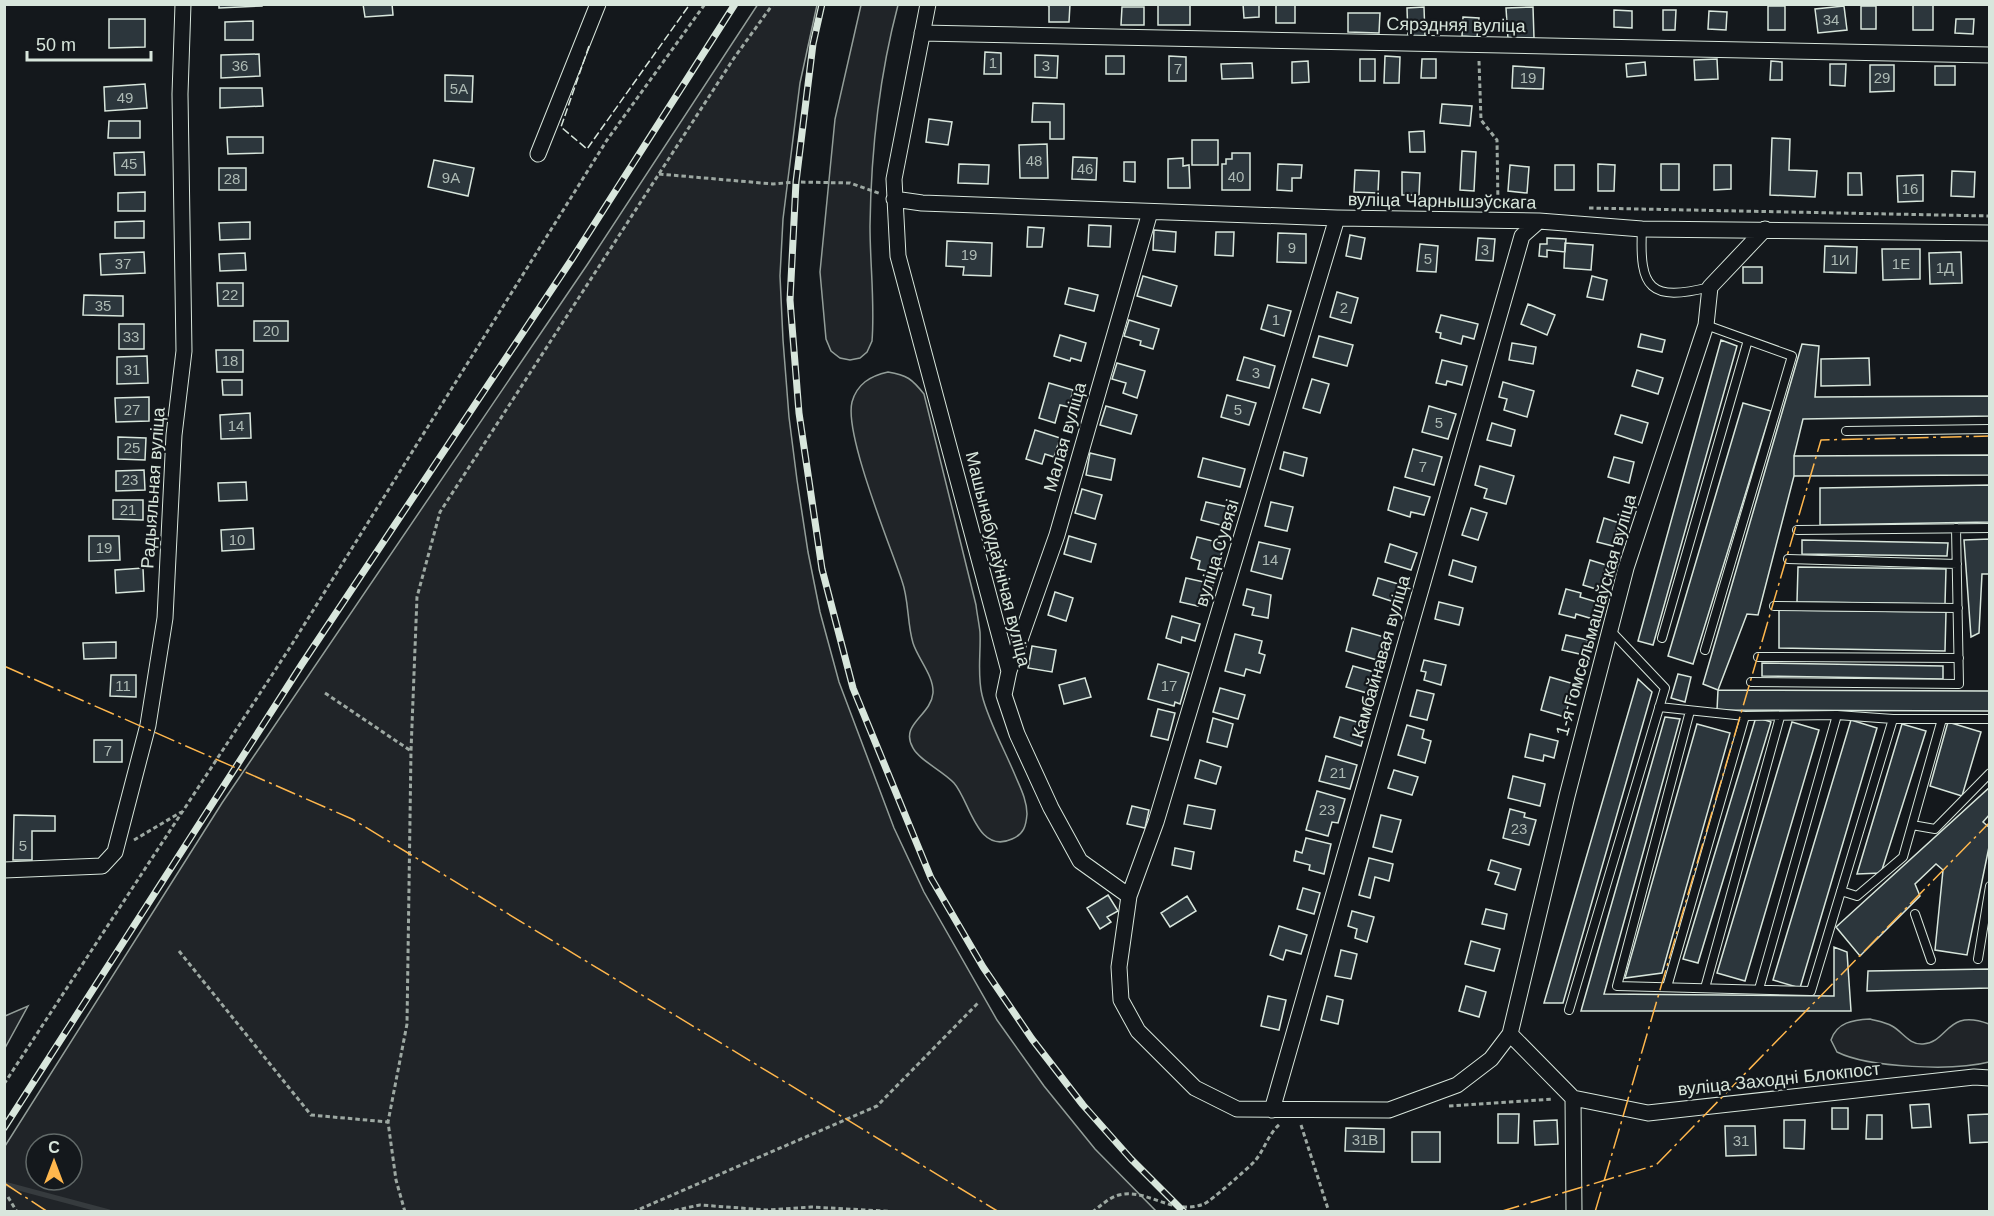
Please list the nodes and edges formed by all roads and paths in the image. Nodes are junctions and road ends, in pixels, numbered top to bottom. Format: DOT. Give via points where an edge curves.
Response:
graph roads {
  1 [pos="183,4"];
  2 [pos="598,4"];
  3 [pos="705,4"];
  4 [pos="773,4"];
  5 [pos="928,4"];
  6 [pos="922,33"];
  7 [pos="1478,45"];
  8 [pos="1989,55"];
  9 [pos="538,154"];
  10 [pos="659,174"];
  11 [pos="894,199"];
  12 [pos="1498,206"];
  13 [pos="1150,212"];
  14 [pos="1337,218"];
  15 [pos="1539,221"];
  16 [pos="1642,229"];
  17 [pos="1766,230"];
  18 [pos="1989,233"];
  19 [pos="1710,286"];
  20 [pos="1706,325"];
  21 [pos="1748,340"];
  22 [pos="1989,429"];
  23 [pos="1846,431"];
  24 [pos="1956,528"];
  25 [pos="1989,528"];
  26 [pos="1797,530"];
  27 [pos="1788,559"];
  28 [pos="1957,564"];
  29 [pos="1774,606"];
  30 [pos="1958,608"];
  31 [pos="1610,630"];
  32 [pos="1662,638"];
  33 [pos="1705,650"];
  34 [pos="1758,657"];
  35 [pos="1959,658"];
  36 [pos="1009,671"];
  37 [pos="1751,682"];
  38 [pos="325,693"];
  39 [pos="1659,707"];
  40 [pos="1690,711"];
  41 [pos="1837,715"];
  42 [pos="1745,716"];
  43 [pos="1780,717"];
  44 [pos="1893,719"];
  45 [pos="1942,719"];
  46 [pos="1989,719"];
  47 [pos="411,751"];
  48 [pos="1989,773"];
  49 [pos="184,810"];
  50 [pos="1912,825"];
  51 [pos="115,852"];
  52 [pos="4,870"];
  53 [pos="1989,886"];
  54 [pos="1841,891"];
  55 [pos="1129,896"];
  56 [pos="1915,914"];
  57 [pos="179,951"];
  58 [pos="1978,959"];
  59 [pos="1931,960"];
  60 [pos="1666,987"];
  61 [pos="1705,988"];
  62 [pos="1759,989"];
  63 [pos="979,1002"];
  64 [pos="1569,1010"];
  65 [pos="1510,1034"];
  66 [pos="1989,1078"];
  67 [pos="4,1084"];
  68 [pos="1573,1098"];
  69 [pos="1447,1106"];
  70 [pos="1272,1110"];
  71 [pos="1296,1110"];
  72 [pos="388,1122"];
  73 [pos="8,1197"];
  74 [pos="17,1212"];
  75 [pos="405,1212"];
  76 [pos="633,1212"];
  77 [pos="667,1212"];
  78 [pos="902,1212"];
  79 [pos="1092,1212"];
  80 [pos="1329,1212"];
  81 [pos="1574,1212"];
  1 -- 51 [label="street, Радыяльная вуліца" via="180,94 184,351 174,435 165,618 148,725"];
  2 -- 9 [label="street"];
  3 -- 49 [label="path" via="607,141"];
  4 -- 10 [label="path"];
  5 -- 6 [label="street, Машынабудаўнічая вуліца"];
  6 -- 7 [label="street, Сярэдняя вуліца"];
  6 -- 11 [label="street, Машынабудаўнічая вуліца" via="894,179"];
  7 -- 8 [label="street, Сярэдняя вуліца"];
  7 -- 12 [label="path" via="1481,120 1497,140"];
  10 -- 11 [label="path" via="773,184 850,183"];
  10 -- 47 [label="path" via="440,512 417,597"];
  11 -- 13 [label="street, вуліца Чарнышэўскага"];
  11 -- 36 [label="street, Машынабудаўнічая вуліца" via="898,256"];
  13 -- 14 [label="street, вуліца Чарнышэўскага"];
  13 -- 36 [label="street, Малая вуліца" via="1057,535"];
  14 -- 15 [label="street, вуліца Чарнышэўскага"];
  14 -- 55 [label="street, вуліца Сувязі" via="1156,822"];
  15 -- 16 [label="street, вуліца Чарнышэўскага"];
  15 -- 70 [label="street, Камбайнавая вуліца" via="1522,236"];
  16 -- 17 [label="street, вуліца Чарнышэўскага"];
  16 -- 19 [label="lane" via="1642,271 1650,285 1667,294"];
  17 -- 18 [label="street, вуліца Чарнышэўскага"];
  17 -- 19 [label="street"];
  19 -- 20 [label="street, 1-я Гомсельмашаўская вуліца"];
  20 -- 21 [label="lane"];
  20 -- 31 [label="street, 1-я Гомсельмашаўская вуліца" via="1626,568"];
  21 -- 32 [label="lane"];
  21 -- 33 [label="lane" via="1792,356"];
  22 -- 23 [label="lane"];
  24 -- 25 [label="lane"];
  24 -- 26 [label="lane"];
  24 -- 28 [label="lane"];
  27 -- 28 [label="lane"];
  28 -- 30 [label="lane"];
  29 -- 30 [label="lane"];
  30 -- 35 [label="lane"];
  31 -- 39 [label="lane" via="1665,688"];
  31 -- 65 [label="street, 1-я Гомсельмашаўская вуліца"];
  34 -- 35 [label="lane"];
  35 -- 37 [label="lane" via="1959,684"];
  36 -- 55 [label="street, Машынабудаўнічая вуліца" via="1004,695 1051,808 1080,861"];
  38 -- 47 [label="path"];
  39 -- 40 [label="lane"];
  39 -- 64 [label="lane"];
  40 -- 42 [label="lane"];
  40 -- 60 [label="lane" via="1617,986"];
  41 -- 43 [label="lane"];
  41 -- 44 [label="lane"];
  41 -- 62 [label="lane"];
  42 -- 43 [label="lane"];
  42 -- 60 [label="lane"];
  43 -- 61 [label="lane"];
  44 -- 45 [label="lane"];
  44 -- 54 [label="lane"];
  45 -- 46 [label="lane"];
  45 -- 50 [label="lane"];
  47 -- 72 [label="path" via="407,1024"];
  48 -- 50 [label="lane" via="1935,829"];
  49 -- 51 [label="path"];
  49 -- 67 [label="path"];
  50 -- 54 [label="lane" via="1903,856 1857,896"];
  51 -- 52 [label="street" via="102,866"];
  53 -- 58 [label="lane"];
  54 -- 62 [label="lane" via="1811,991"];
  55 -- 70 [label="street" via="1119,967 1120,989 1121,1000 1138,1031 1195,1089 1237,1109"];
  56 -- 59 [label="lane"];
  57 -- 72 [label="path" via="311,1114"];
  60 -- 61 [label="lane"];
  61 -- 62 [label="lane"];
  63 -- 76 [label="path" via="877,1106"];
  65 -- 68 [label="street"];
  65 -- 71 [label="street" via="1491,1059 1457,1085 1389,1110"];
  66 -- 68 [label="street, вуліца Заходні Блокпост" via="1648,1113"];
  68 -- 69 [label="path"];
  68 -- 81 [label="street"];
  70 -- 71 [label="street"];
  71 -- 79 [label="path" via="1276,1128 1254,1162 1208,1202 1192,1208 1173,1207 1132,1194 1120,1195"];
  71 -- 80 [label="path"];
  72 -- 75 [label="path"];
  73 -- 74 [label="path"];
  77 -- 78 [label="path" via="700,1205"];
}
